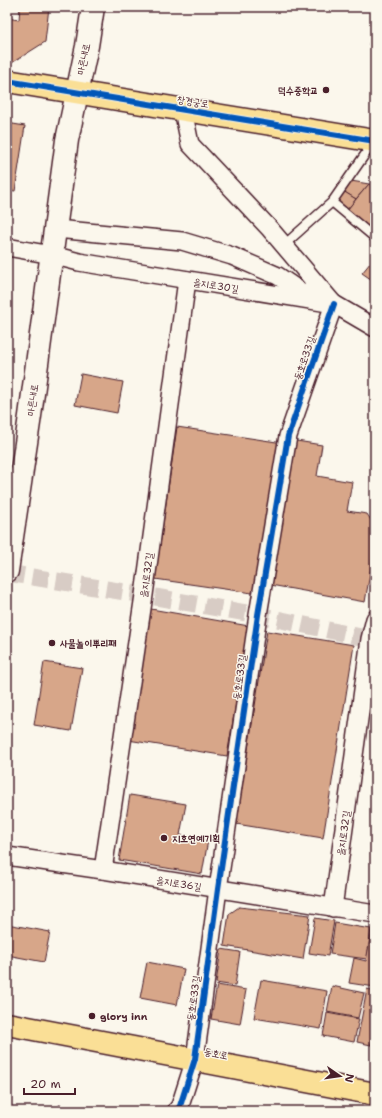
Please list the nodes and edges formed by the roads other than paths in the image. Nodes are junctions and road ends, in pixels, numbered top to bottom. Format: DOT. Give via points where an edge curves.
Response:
graph roads {
  1 [pos="93,7"];
  2 [pos="7,81"];
  3 [pos="76,92"];
  4 [pos="184,110"];
  5 [pos="375,141"];
  6 [pos="332,202"];
  7 [pos="56,229"];
  8 [pos="375,238"];
  9 [pos="284,245"];
  10 [pos="7,247"];
  11 [pos="52,255"];
  12 [pos="187,280"];
  13 [pos="334,304"];
  14 [pos="375,328"];
  15 [pos="7,571"];
  16 [pos="375,619"];
  17 [pos="7,856"];
  18 [pos="103,870"];
  19 [pos="218,889"];
  20 [pos="333,908"];
  21 [pos="375,914"];
  22 [pos="7,1024"];
  23 [pos="195,1060"];
  24 [pos="375,1094"];
  25 [pos="176,1111"];
  1 -- 3 [label="main road, 마른내로"];
  2 -- 3 [label="main road, 창경궁로"];
  3 -- 4 [label="main road, 창경궁로"];
  3 -- 7 [label="main road, 마른내로"];
  4 -- 5 [label="main road, 창경궁로"];
  4 -- 9 [label="street, 창경궁로" via="190,144"];
  5 -- 6 [label="lane"];
  6 -- 8 [label="lane"];
  6 -- 9 [label="lane"];
  7 -- 11 [label="main road, 마른내로"];
  7 -- 13 [label="street" via="182,241 232,256 278,276 300,291"];
  9 -- 13 [label="street, 창경궁로"];
  10 -- 11 [label="street, 을지로30길"];
  11 -- 12 [label="street, 을지로30길"];
  11 -- 15 [label="main road, 마른내로"];
  12 -- 13 [label="street, 을지로30길"];
  12 -- 18 [label="street, 을지로32길"];
  13 -- 14 [label="street, 을지로30길"];
  13 -- 19 [label="street, 동호로33길" via="288,436 259,608"];
  16 -- 20 [label="street, 을지로32길" via="370,639"];
  17 -- 18 [label="street, 을지로36길"];
  18 -- 19 [label="street, 을지로36길"];
  19 -- 20 [label="street, 을지로36길"];
  19 -- 23 [label="street, 동호로33길"];
  20 -- 21 [label="street, 을지로36길"];
  22 -- 23 [label="main road, 동호로"];
  23 -- 24 [label="main road, 동호로"];
  23 -- 25 [label="street, 동호로33길" via="180,1106"];
}
